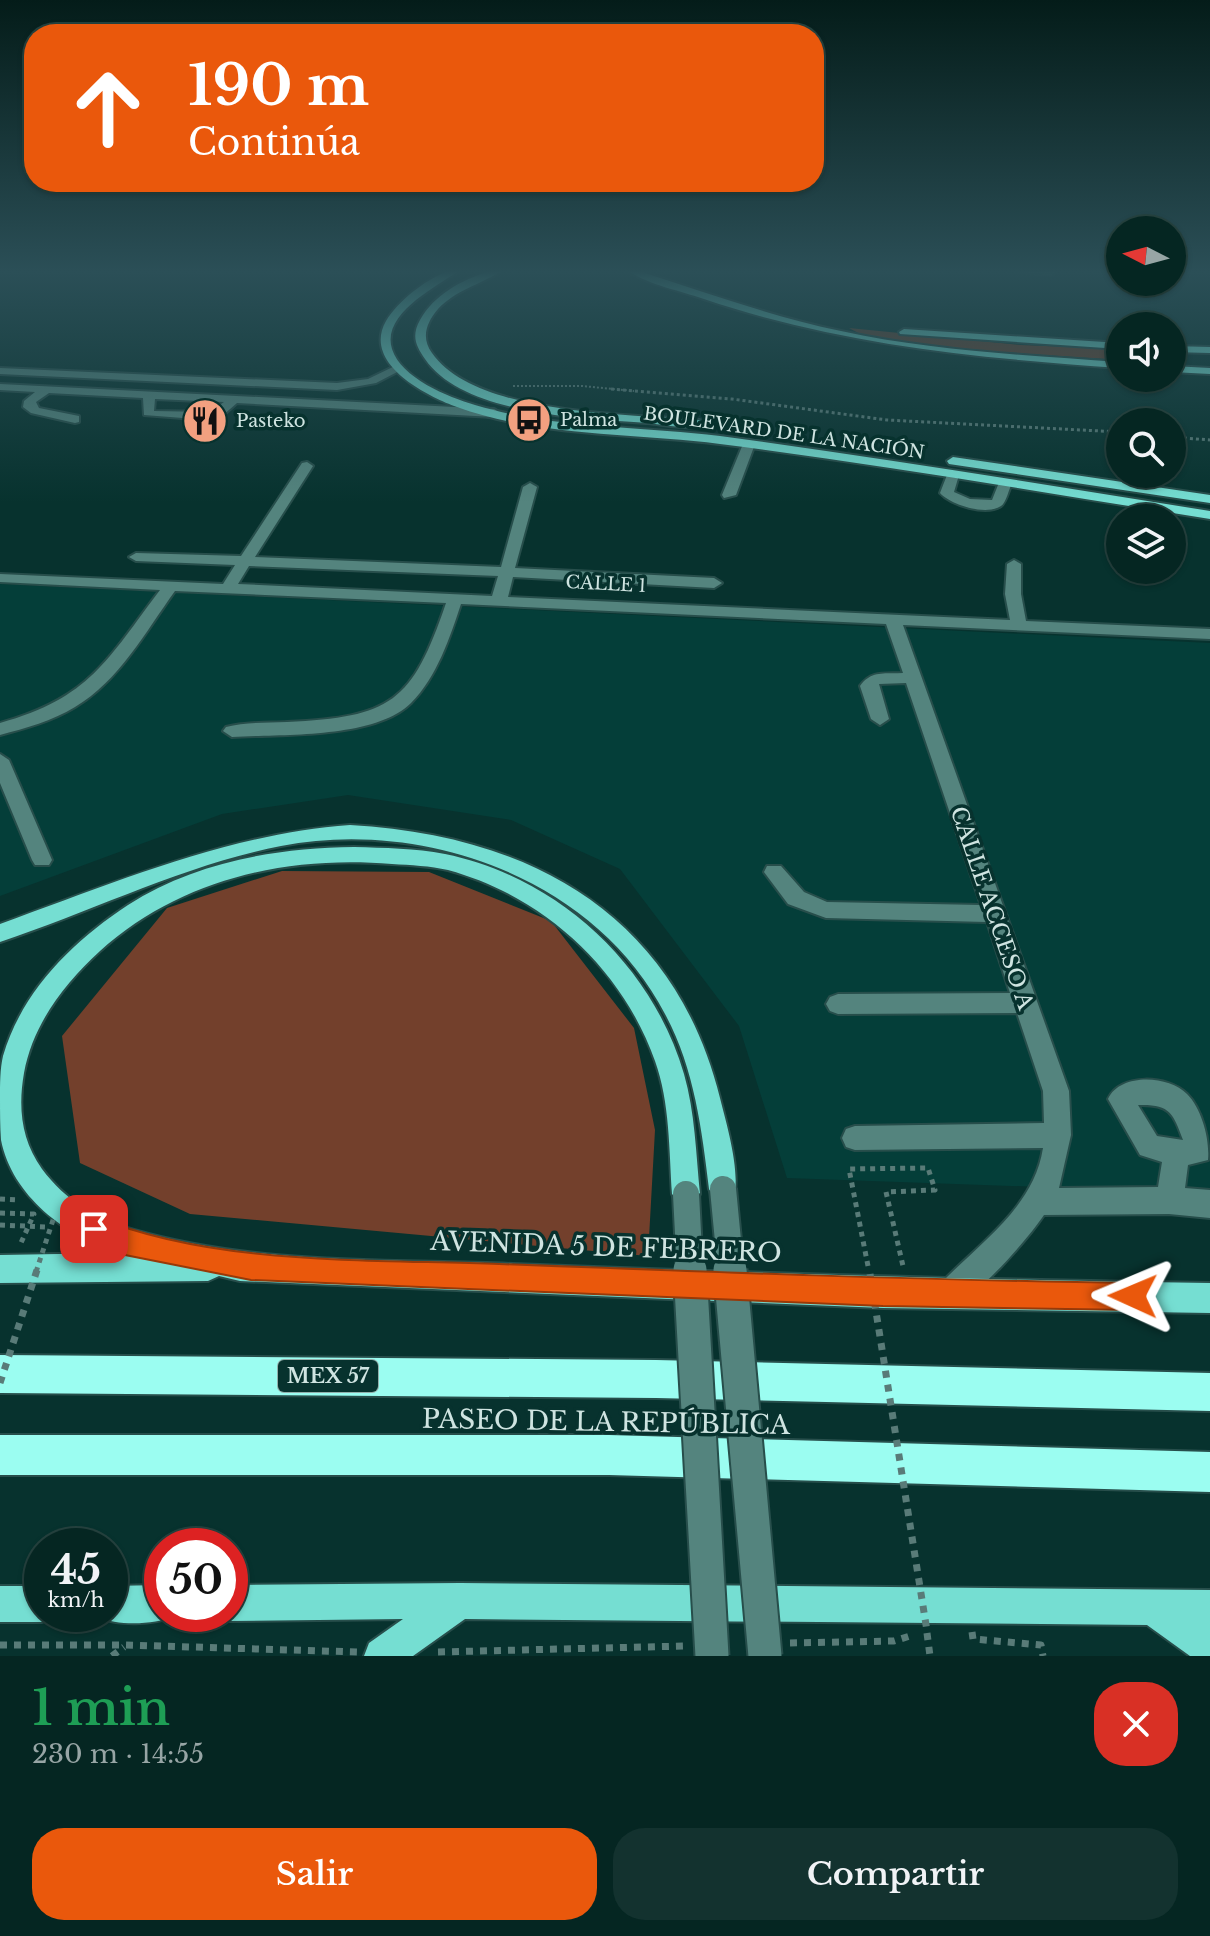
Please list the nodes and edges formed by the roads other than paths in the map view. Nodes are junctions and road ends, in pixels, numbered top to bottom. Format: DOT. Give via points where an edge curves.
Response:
graph roads {
  1 [pos="389,349"];
  2 [pos="422,349"];
  3 [pos="934,349"];
  4 [pos="1186,349"];
  5 [pos="1210,350"];
  6 [pos="1106,364"];
  7 [pos="397,368"];
  8 [pos="1186,370"];
  9 [pos="0,371"];
  10 [pos="1210,371"];
  11 [pos="0,387"];
  12 [pos="46,390"];
  13 [pos="149,395"];
  14 [pos="234,399"];
  15 [pos="494,413"];
  16 [pos="75,419"];
  17 [pos="712,425"];
  18 [pos="740,429"];
  19 [pos="749,444"];
  20 [pos="307,466"];
  21 [pos="955,468"];
  22 [pos="1005,483"];
  23 [pos="530,487"];
  24 [pos="729,495"];
  25 [pos="1210,499"];
  26 [pos="1210,515"];
  27 [pos="136,557"];
  28 [pos="245,561"];
  29 [pos="1014,564"];
  30 [pos="507,572"];
  31 [pos="0,578"];
  32 [pos="714,583"];
  33 [pos="171,586"];
  34 [pos="228,588"];
  35 [pos="455,598"];
  36 [pos="499,600"];
  37 [pos="892,617"];
  38 [pos="1019,624"];
  39 [pos="1210,634"];
  40 [pos="912,678"];
  41 [pos="880,719"];
  42 [pos="0,729"];
  43 [pos="232,731"];
  44 [pos="0,760"];
  45 [pos="42,860"];
  46 [pos="774,872"];
  47 [pos="994,914"];
  48 [pos="0,933"];
  49 [pos="1025,1003"];
  50 [pos="838,1004"];
  51 [pos="1058,1135"];
  52 [pos="855,1138"];
  53 [pos="1177,1153"];
  54 [pos="723,1189"];
  55 [pos="686,1194"];
  56 [pos="1169,1200"];
  57 [pos="1037,1202"];
  58 [pos="1210,1204"];
  59 [pos="251,1267"];
  60 [pos="5,1269"];
  61 [pos="951,1293"];
  62 [pos="1210,1298"];
  63 [pos="0,1374"];
  64 [pos="1210,1392"];
  65 [pos="0,1455"];
  66 [pos="1210,1472"];
  67 [pos="460,1601"];
  68 [pos="248,1603"];
  69 [pos="0,1604"];
  70 [pos="24,1604"];
  71 [pos="1152,1607"];
  72 [pos="1210,1608"];
  73 [pos="1210,1648"];
  74 [pos="774,1650"];
  75 [pos="708,1651"];
  76 [pos="383,1655"];
  1 -- 7 [label="main road"];
  2 -- 17 [label="main road, BOULEVARD DE LA NACIÓN" via="439,373 463,389 530,406"];
  3 -- 6 [label="main road"];
  4 -- 5 [label="main road"];
  7 -- 9 [label="street" via="371,383 339,387"];
  7 -- 15 [label="main road, BOULEVARD DE LA NACIÓN" via="439,396"];
  8 -- 10 [label="main road"];
  11 -- 12 [label="street"];
  12 -- 13 [label="street"];
  12 -- 16 [label="street" via="29,407"];
  13 -- 14 [label="street"];
  13 -- 14 [label="street" via="147,411 152,414 209,416"];
  14 -- 15 [label="street"];
  15 -- 19 [label="main road, BOULEVARD DE LA NACIÓN"];
  18 -- 21 [label="main road, BOULEVARD DE LA NACIÓN"];
  19 -- 21 [label="main road, BOULEVARD DE LA NACIÓN"];
  19 -- 24 [label="street"];
  20 -- 28 [label="street"];
  21 -- 22 [label="main road, BOULEVARD DE LA NACIÓN"];
  21 -- 22 [label="street" via="947,493 952,499 997,503"];
  21 -- 25 [label="main road, BOULEVARD DE LA NACIÓN"];
  22 -- 26 [label="main road, BOULEVARD DE LA NACIÓN"];
  23 -- 30 [label="street"];
  27 -- 28 [label="street"];
  28 -- 30 [label="street"];
  28 -- 34 [label="street"];
  29 -- 38 [label="street"];
  30 -- 32 [label="street"];
  30 -- 36 [label="street"];
  31 -- 33 [label="street, CALLE 1"];
  33 -- 34 [label="street, CALLE 1"];
  33 -- 42 [label="street" via="100,678 75,700"];
  34 -- 35 [label="street, CALLE 1"];
  35 -- 36 [label="street, CALLE 1"];
  35 -- 43 [label="street" via="417,685 397,706 353,722"];
  36 -- 37 [label="street, CALLE 1"];
  37 -- 38 [label="street, CALLE 1"];
  37 -- 40 [label="street, CALLE ACCESO A"];
  38 -- 39 [label="street, CALLE 1"];
  40 -- 41 [label="street" via="874,679 869,686"];
  40 -- 47 [label="street, CALLE ACCESO A"];
  44 -- 45 [label="street"];
  46 -- 47 [label="street" via="796,898 826,910"];
  47 -- 49 [label="street, CALLE ACCESO A"];
  48 -- 54 [label="main road" via="212,856 299,836 392,835 477,851 546,881 599,914 650,969 693,1056 716,1136"];
  49 -- 50 [label="street"];
  49 -- 51 [label="street, CALLE ACCESO A" via="1056,1091"];
  51 -- 52 [label="street"];
  51 -- 57 [label="street, CALLE ACCESO A" via="1053,1168"];
  53 -- 56 [label="street"];
  54 -- 74 [label="street, bridge"];
  55 -- 59 [label="main road" via="679,1113 668,1063 642,1005 609,956 564,915 509,884 447,862 325,854 266,862 204,878 148,906 100,937 58,977 32,1014 10,1068 7,1113 18,1158 42,1191 72,1218 115,1240"];
  55 -- 75 [label="street, bridge"];
  56 -- 57 [label="street"];
  56 -- 58 [label="street"];
  57 -- 61 [label="street, CALLE ACCESO A"];
  59 -- 60 [label="main road, AVENIDA 5 DE FEBRERO"];
  59 -- 61 [label="main road, AVENIDA 5 DE FEBRERO"];
  61 -- 62 [label="main road, AVENIDA 5 DE FEBRERO"];
  63 -- 64 [label="highway, PASEO DE LA REPÚBLICA / MEX 57" via="656,1379"];
  65 -- 66 [label="highway, PASEO DE LA REPÚBLICA" via="609,1455"];
  67 -- 68 [label="main road"];
  67 -- 71 [label="main road"];
  67 -- 76 [label="main road"];
  69 -- 70 [label="main road"];
  71 -- 72 [label="main road"];
  71 -- 73 [label="main road"];
}
